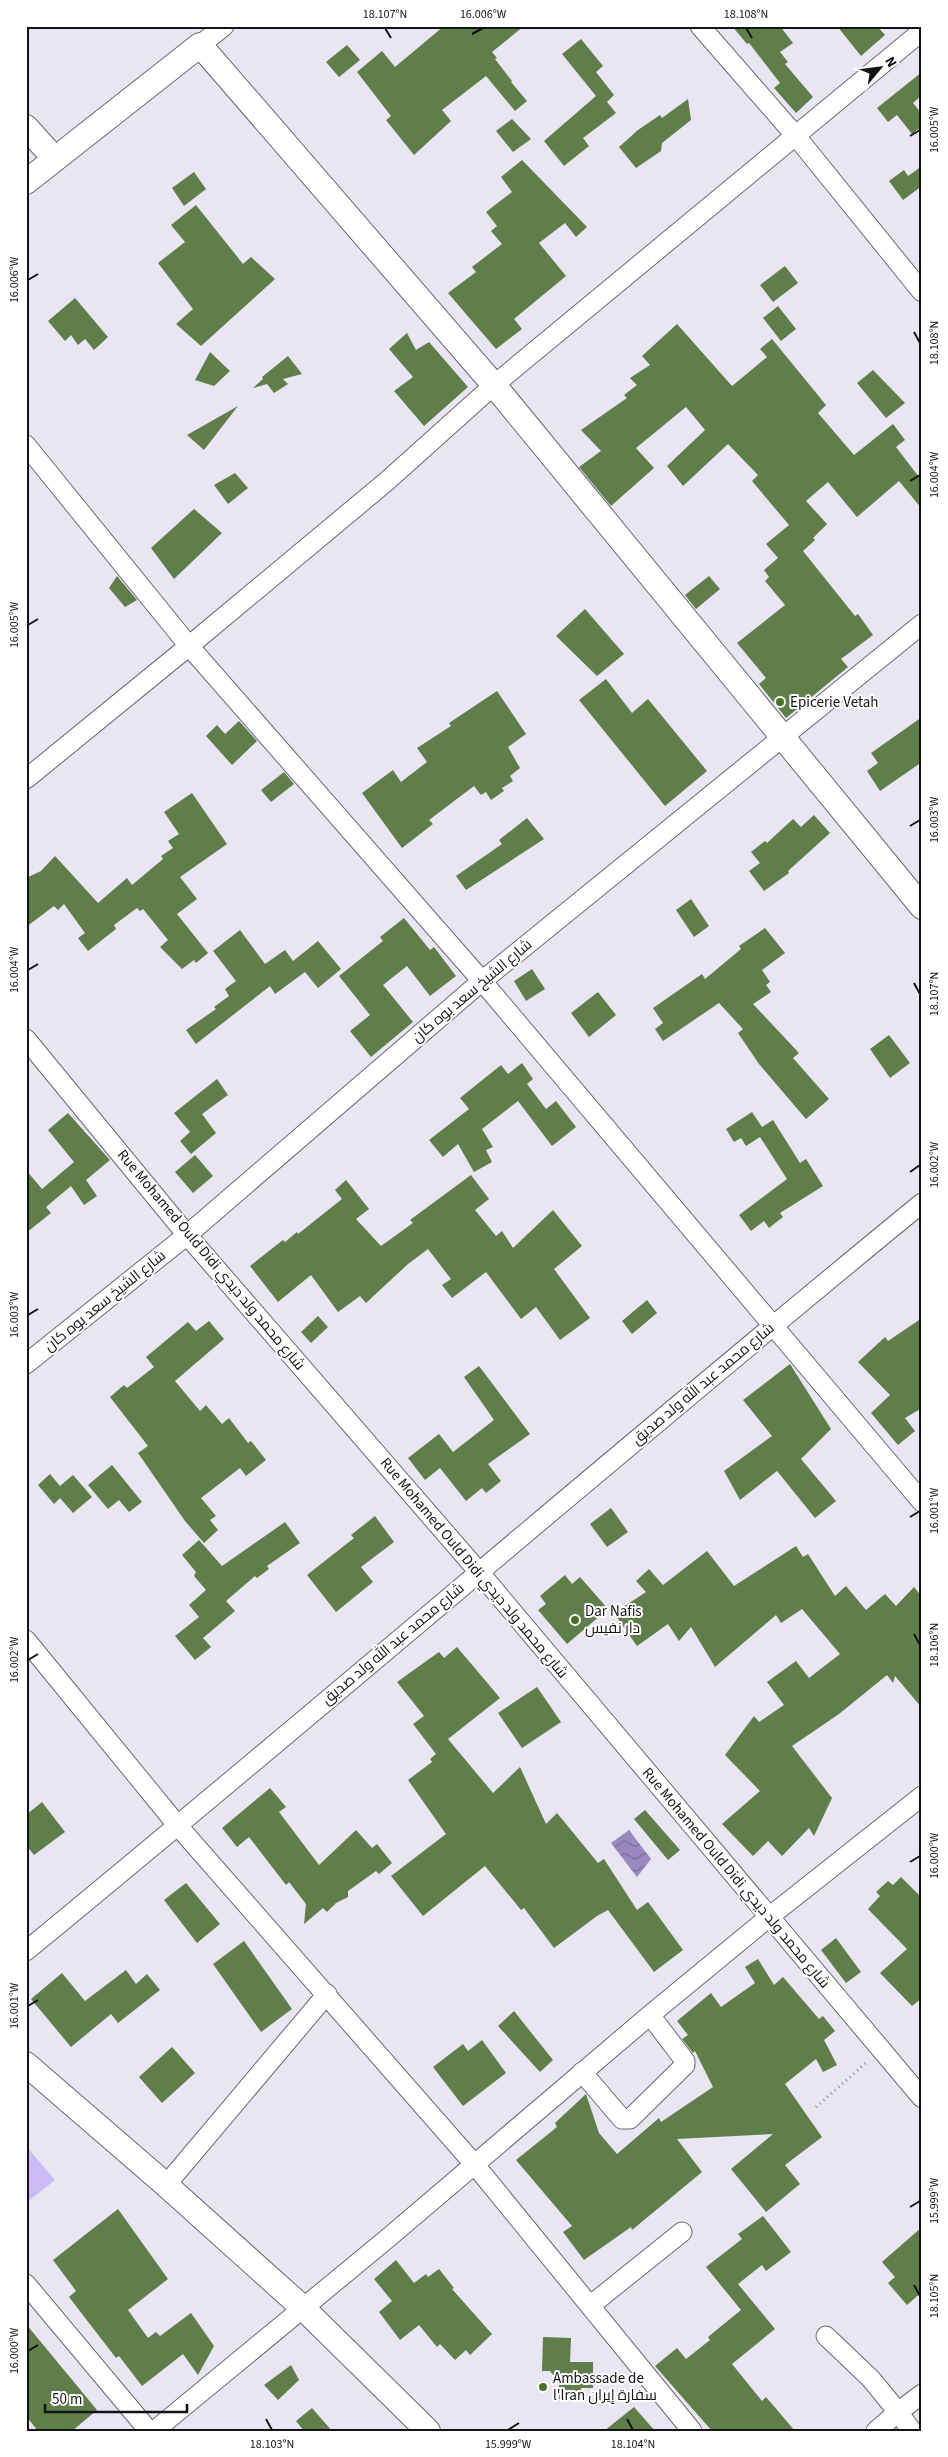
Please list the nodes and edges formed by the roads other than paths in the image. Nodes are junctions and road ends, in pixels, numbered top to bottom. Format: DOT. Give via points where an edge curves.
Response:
graph roads {
  1 [pos="224,26"];
  2 [pos="700,26"];
  3 [pos="922,31"];
  4 [pos="200,45"];
  5 [pos="26,127"];
  6 [pos="795,135"];
  7 [pos="55,159"];
  8 [pos="26,182"];
  9 [pos="922,292"];
  10 [pos="494,385"];
  11 [pos="27,449"];
  12 [pos="922,624"];
  13 [pos="189,646"];
  14 [pos="782,739"];
  15 [pos="26,779"];
  16 [pos="922,907"];
  17 [pos="482,981"];
  18 [pos="26,1039"];
  19 [pos="922,1204"];
  20 [pos="187,1234"];
  21 [pos="773,1325"];
  22 [pos="26,1364"];
  23 [pos="922,1502"];
  24 [pos="479,1572"];
  25 [pos="26,1640"];
  26 [pos="922,1796"];
  27 [pos="178,1826"];
  28 [pos="769,1917"];
  29 [pos="26,1951"];
  30 [pos="327,1994"];
  31 [pos="650,2015"];
  32 [pos="26,2064"];
  33 [pos="582,2072"];
  34 [pos="922,2098"];
  35 [pos="475,2165"];
  36 [pos="166,2185"];
  37 [pos="682,2232"];
  38 [pos="26,2284"];
  39 [pos="591,2305"];
  40 [pos="303,2308"];
  41 [pos="826,2336"];
  42 [pos="922,2394"];
  43 [pos="898,2412"];
  44 [pos="148,2431"];
  45 [pos="154,2431"];
  46 [pos="428,2431"];
  47 [pos="692,2431"];
  48 [pos="876,2431"];
  49 [pos="912,2431"];
  1 -- 4 [label="street"];
  2 -- 6 [label="street"];
  3 -- 6 [label="street"];
  4 -- 7 [label="street"];
  4 -- 10 [label="street"];
  5 -- 7 [label="street"];
  6 -- 9 [label="street"];
  6 -- 10 [label="street"];
  7 -- 8 [label="street"];
  10 -- 13 [label="street" via="387,481"];
  10 -- 14 [label="street"];
  11 -- 13 [label="street"];
  12 -- 14 [label="street, شارع الشيخ سعد بوه كان"];
  13 -- 15 [label="street"];
  13 -- 17 [label="street"];
  14 -- 16 [label="street"];
  14 -- 17 [label="street, شارع الشيخ سعد بوه كان"];
  17 -- 20 [label="street, شارع الشيخ سعد بوه كان"];
  17 -- 21 [label="street"];
  18 -- 20 [label="street, Rue Mohamed Ould Didi شارع محمد ولد ديدي"];
  19 -- 21 [label="street, شارع محمد عبد الله ولد صديق"];
  20 -- 22 [label="street, شارع الشيخ سعد بوه كان"];
  20 -- 24 [label="street, Rue Mohamed Ould Didi شارع محمد ولد ديدي"];
  21 -- 23 [label="street"];
  21 -- 24 [label="street, شارع محمد عبد الله ولد صديق"];
  24 -- 27 [label="street, شارع محمد عبد الله ولد صديق"];
  24 -- 28 [label="street, Rue Mohamed Ould Didi شارع محمد ولد ديدي"];
  25 -- 27 [label="street"];
  26 -- 28 [label="street"];
  27 -- 29 [label="street, شارع محمد عبد الله ولد صديق"];
  27 -- 30 [label="street"];
  28 -- 31 [label="street"];
  28 -- 34 [label="street, Rue Mohamed Ould Didi شارع محمد ولد ديدي"];
  30 -- 35 [label="street"];
  30 -- 36 [label="street"];
  31 -- 33 [label="street"];
  31 -- 33 [label="street" via="685,2065 630,2119 622,2119"];
  32 -- 36 [label="street"];
  33 -- 35 [label="street"];
  35 -- 39 [label="street"];
  35 -- 40 [label="street"];
  36 -- 40 [label="street"];
  37 -- 39 [label="street"];
  38 -- 44 [label="street"];
  39 -- 47 [label="street"];
  40 -- 45 [label="street"];
  40 -- 46 [label="street"];
  41 -- 43 [label="street" via="871,2379"];
  42 -- 43 [label="street"];
  43 -- 48 [label="street"];
  43 -- 49 [label="street"];
}
